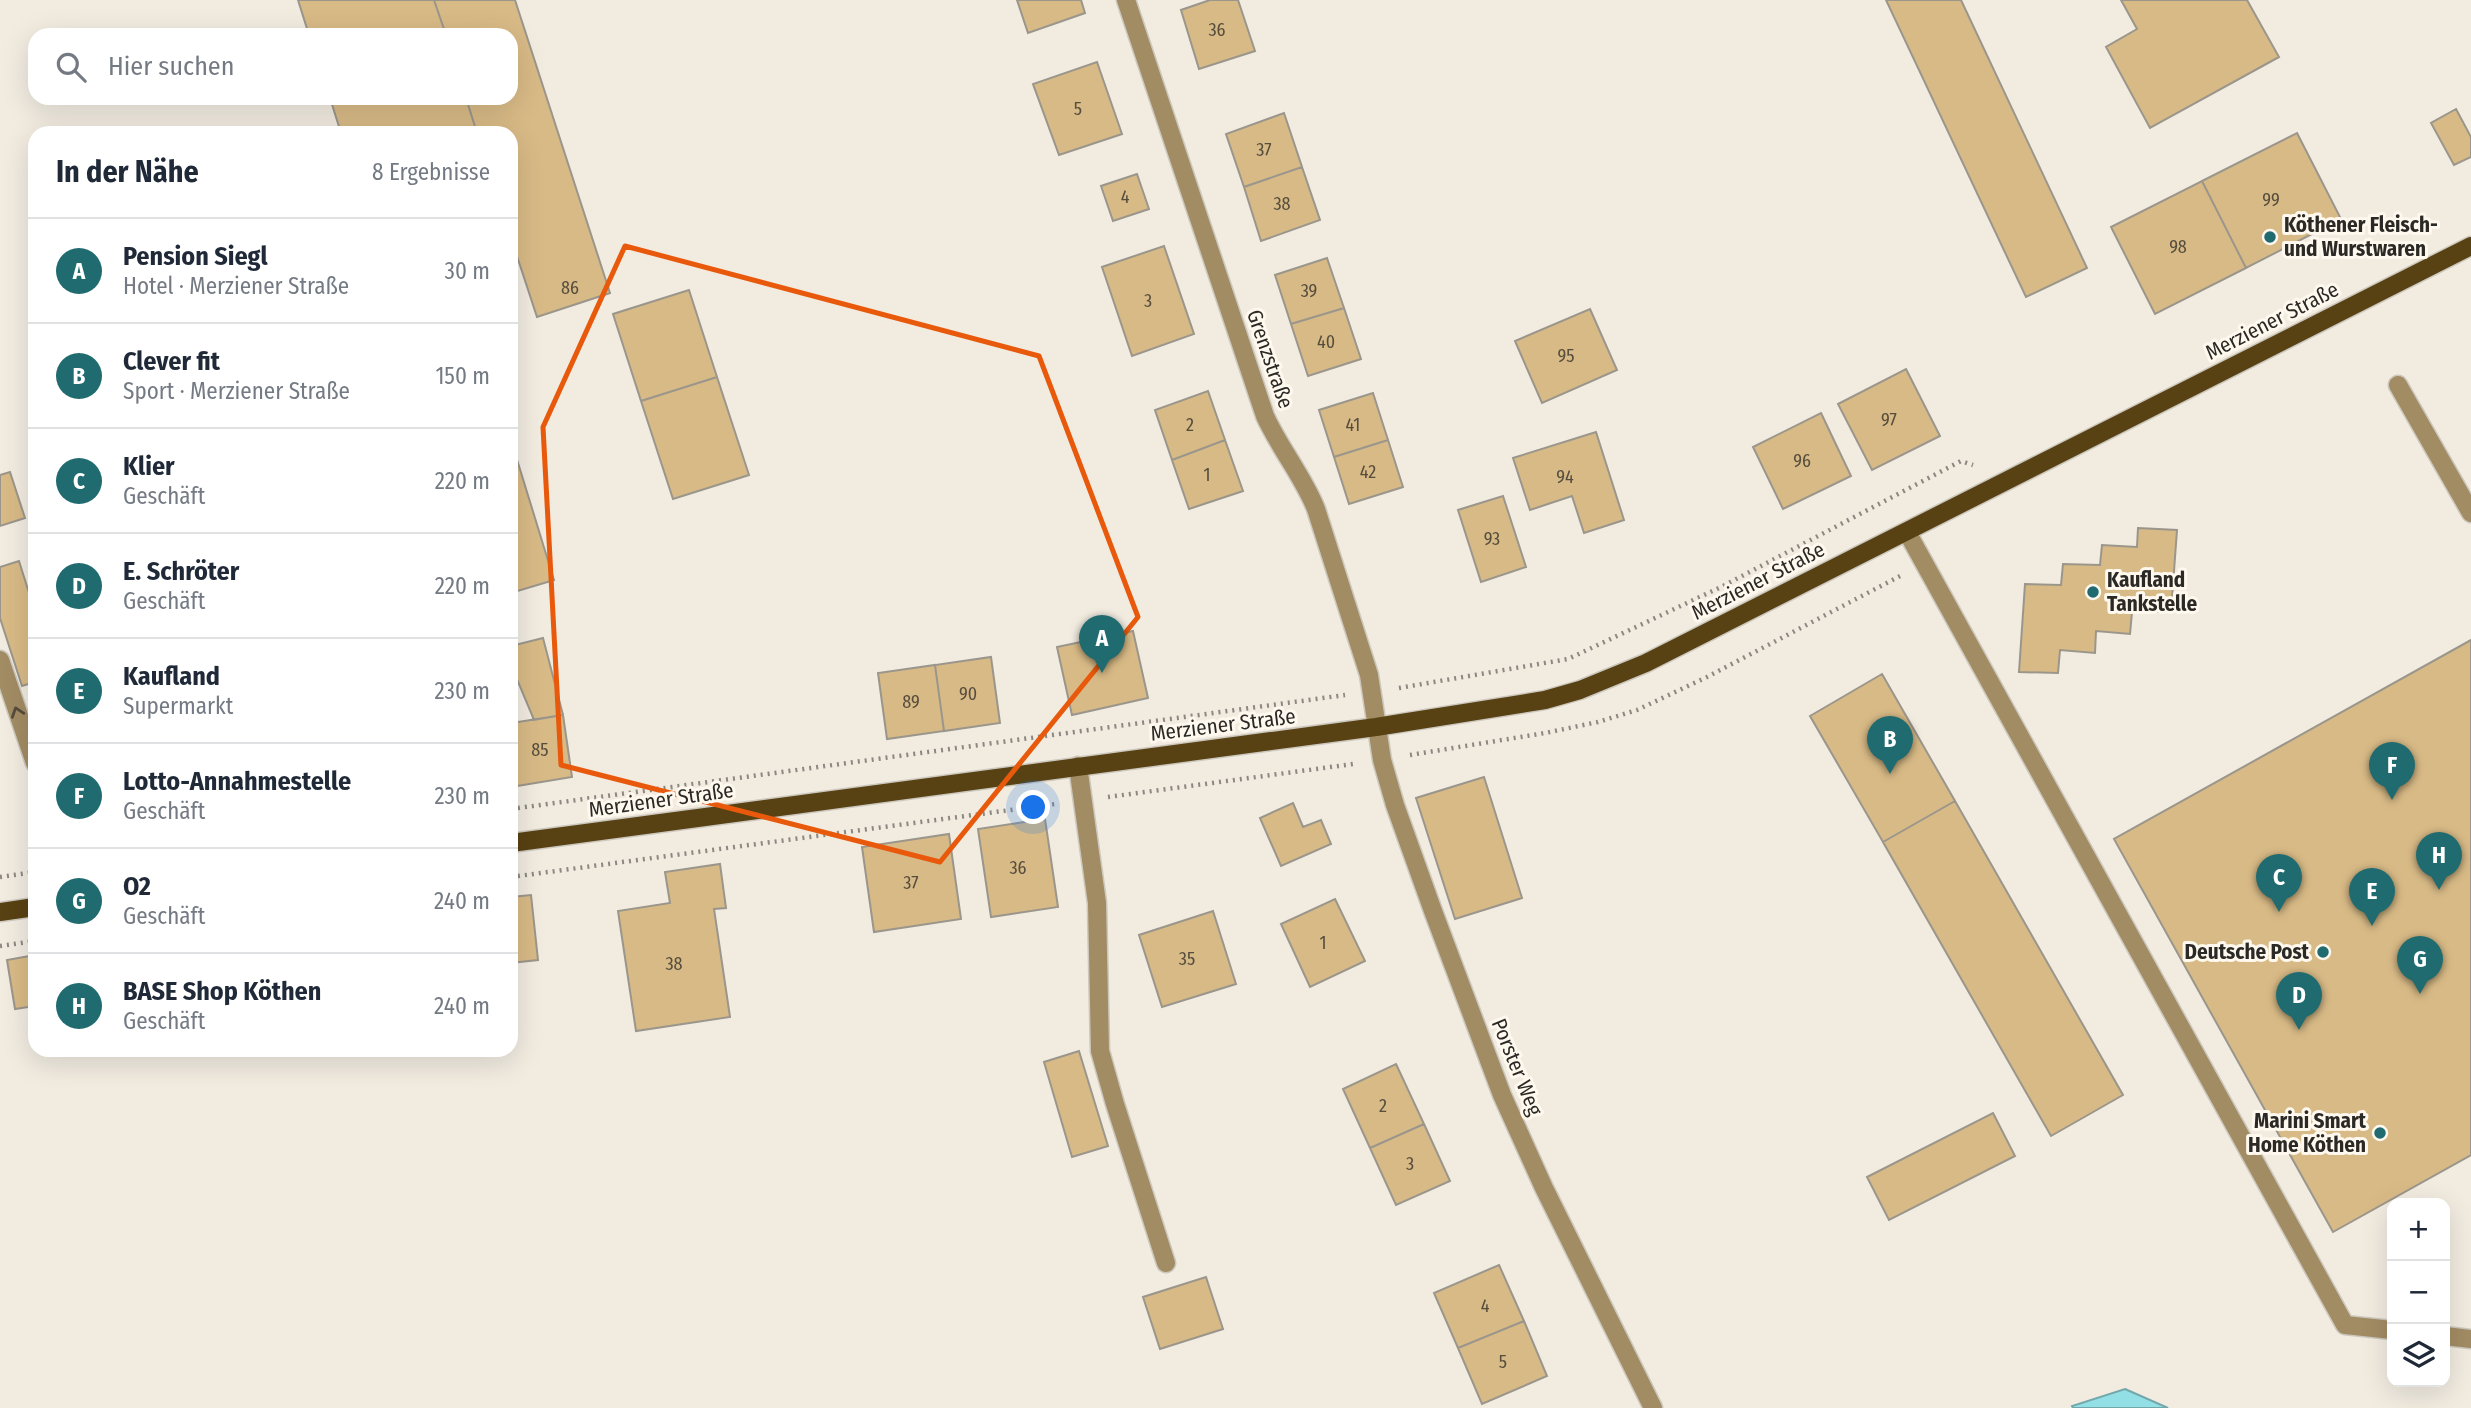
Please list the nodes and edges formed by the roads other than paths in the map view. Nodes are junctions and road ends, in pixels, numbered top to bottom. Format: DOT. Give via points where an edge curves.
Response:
graph roads {
  1 [pos="1126,0"];
  2 [pos="2471,246"];
  3 [pos="2398,385"];
  4 [pos="2471,513"];
  5 [pos="1906,533"];
  6 [pos="0,660"];
  7 [pos="1376,727"];
  8 [pos="28,742"];
  9 [pos="1078,766"];
  10 [pos="518,842"];
  11 [pos="28,908"];
  12 [pos="0,912"];
  13 [pos="1166,1263"];
  14 [pos="2387,1329"];
  15 [pos="2450,1337"];
  16 [pos="2471,1339"];
  17 [pos="1653,1408"];
  1 -- 7 [label="street, Grenzstraße" via="1265,416 1316,509 1359,640"];
  2 -- 5 [label="main road, Merziener Straße"];
  3 -- 4 [label="street"];
  5 -- 7 [label="main road, Merziener Straße" via="1590,687 1507,708"];
  5 -- 14 [label="street" via="2345,1325"];
  8 -- 6 [label="street, one-way"];
  7 -- 9 [label="main road, Merziener Straße"];
  7 -- 17 [label="street, Porster Weg" via="1395,805 1502,1095"];
  9 -- 10 [label="main road, Merziener Straße"];
  9 -- 13 [label="street" via="1097,903 1100,1051"];
  11 -- 12 [label="main road"];
  15 -- 16 [label="street"];
}
